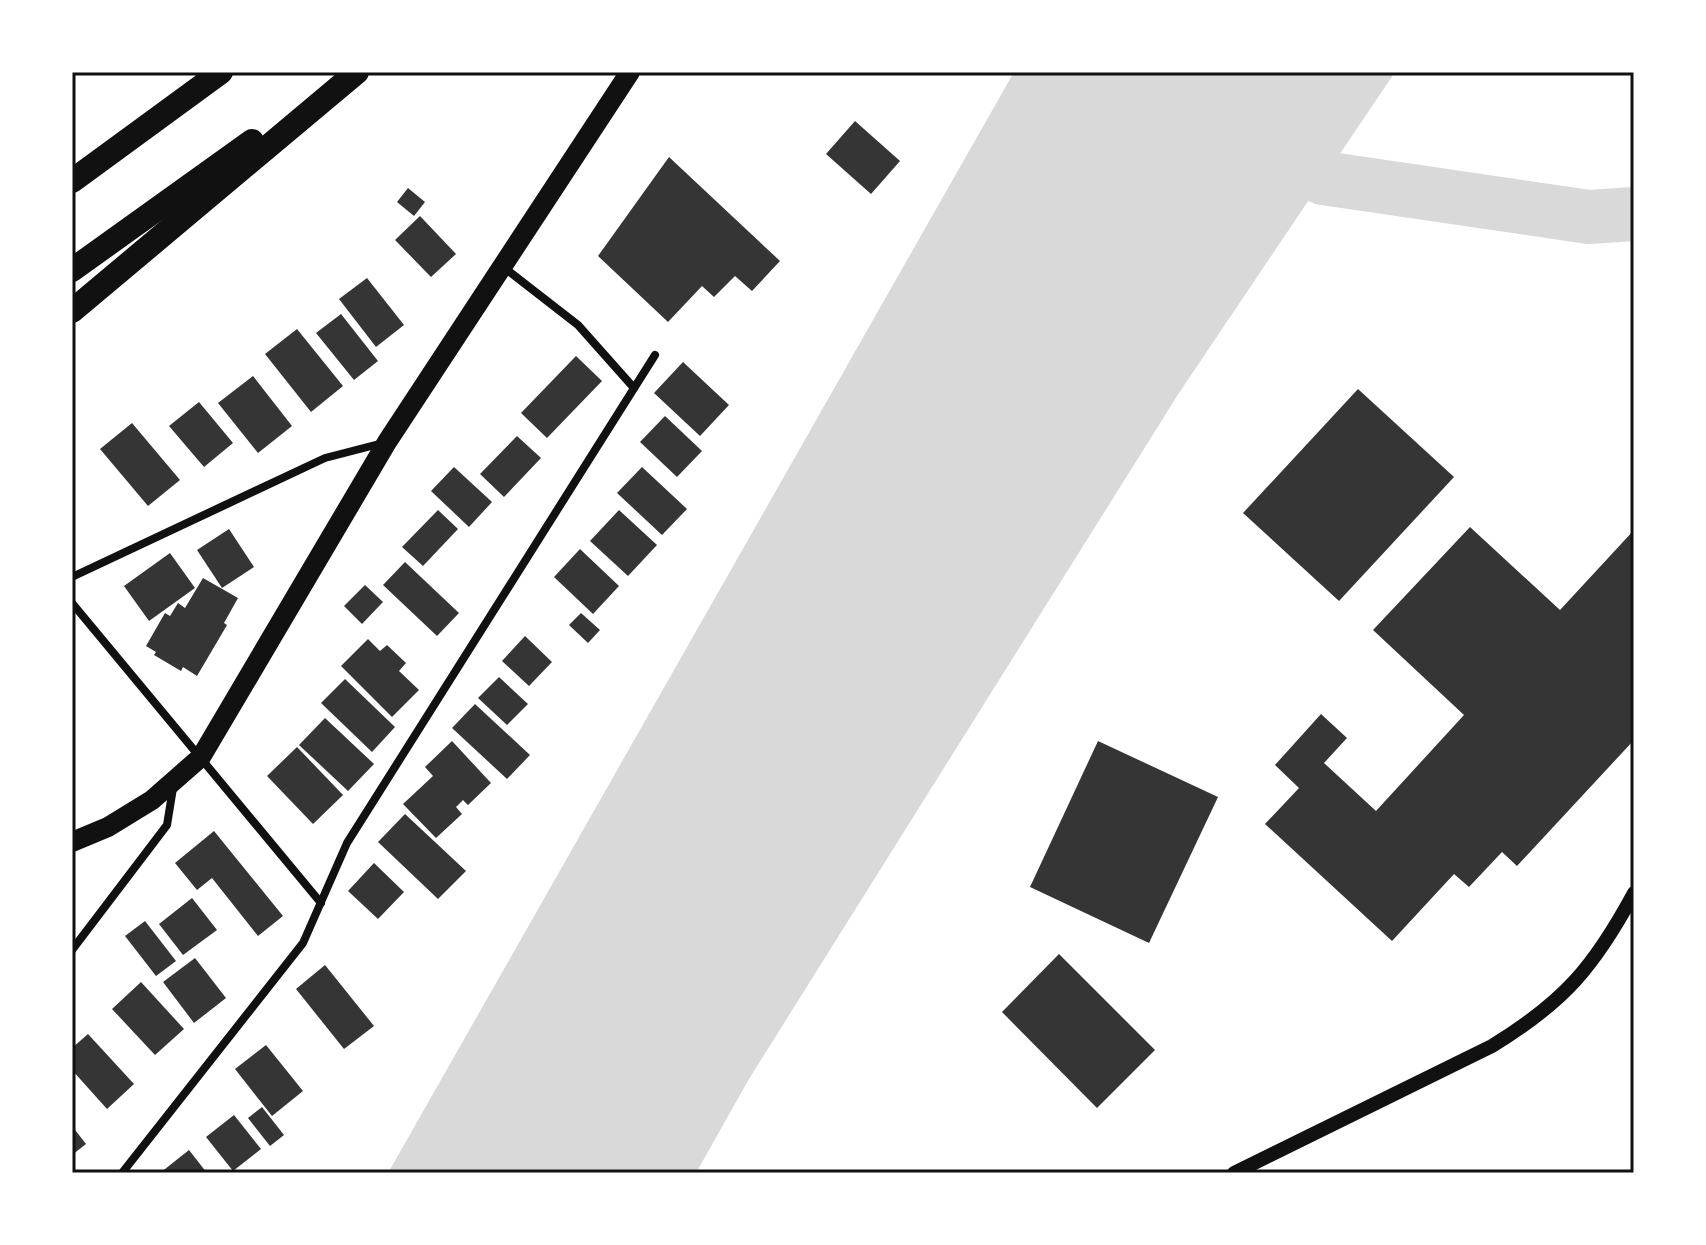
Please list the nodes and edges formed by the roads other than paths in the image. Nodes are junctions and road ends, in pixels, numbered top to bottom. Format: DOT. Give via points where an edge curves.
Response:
graph roads {
  1 [pos="221,72"];
  2 [pos="348,72"];
  3 [pos="357,72"];
  4 [pos="630,72"];
  5 [pos="72,181"];
  6 [pos="502,266"];
  7 [pos="72,270"];
  8 [pos="72,311"];
  9 [pos="655,355"];
  10 [pos="634,388"];
  11 [pos="387,442"];
  12 [pos="72,577"];
  13 [pos="72,603"];
  14 [pos="201,757"];
  15 [pos="174,782"];
  16 [pos="72,842"];
  17 [pos="1634,893"];
  18 [pos="321,903"];
  19 [pos="72,950"];
  20 [pos="122,1173"];
  21 [pos="1234,1173"];
  1 -- 5 [label="highway"];
  2 -- 7 [label="highway"];
  3 -- 8 [label="highway"];
  4 -- 6 [label="main road"];
  6 -- 10 [label="street" via="578,325"];
  6 -- 11 [label="main road"];
  9 -- 10 [label="street"];
  10 -- 18 [label="street" via="347,843"];
  11 -- 12 [label="street" via="325,458"];
  11 -- 14 [label="main road"];
  13 -- 14 [label="street"];
  14 -- 15 [label="main road"];
  14 -- 18 [label="street"];
  15 -- 16 [label="main road" via="108,827"];
  15 -- 19 [label="street" via="167,825"];
  17 -- 21 [label="street" via="1581,977 1526,1025"];
  18 -- 20 [label="street" via="303,943"];
}
